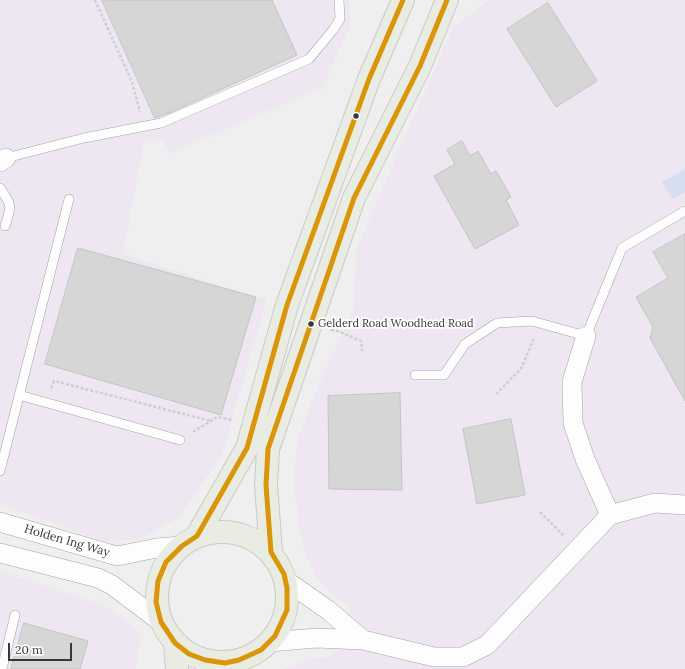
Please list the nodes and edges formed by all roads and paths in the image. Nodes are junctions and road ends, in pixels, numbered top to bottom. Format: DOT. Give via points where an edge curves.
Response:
graph roads {
  1 [pos="95,0"];
  2 [pos="338,0"];
  3 [pos="402,0"];
  4 [pos="447,0"];
  5 [pos="143,126"];
  6 [pos="3,160"];
  7 [pos="0,188"];
  8 [pos="69,199"];
  9 [pos="685,211"];
  10 [pos="5,226"];
  11 [pos="540,323"];
  12 [pos="310,326"];
  13 [pos="586,336"];
  14 [pos="362,351"];
  15 [pos="415,375"];
  16 [pos="496,394"];
  17 [pos="19,395"];
  18 [pos="46,403"];
  19 [pos="218,417"];
  20 [pos="211,421"];
  21 [pos="180,440"];
  22 [pos="0,471"];
  23 [pos="685,505"];
  24 [pos="540,512"];
  25 [pos="610,515"];
  26 [pos="0,522"];
  27 [pos="189,541"];
  28 [pos="577,549"];
  29 [pos="1,551"];
  30 [pos="271,552"];
  31 [pos="285,580"];
  32 [pos="15,615"];
  33 [pos="161,622"];
  34 [pos="363,640"];
  35 [pos="269,642"];
  36 [pos="175,643"];
  37 [pos="467,663"];
  38 [pos="236,665"];
  39 [pos="2,669"];
  40 [pos="177,669"];
  1 -- 5 [label="path" via="132,82"];
  2 -- 5 [label="lane" via="340,19 309,59 161,122"];
  3 -- 27 [label="main road" via="369,79 287,305 247,448"];
  4 -- 12 [label="main road" via="420,66 354,198"];
  5 -- 6 [label="lane" via="84,138"];
  7 -- 10 [label="lane" via="10,204"];
  8 -- 17 [label="lane"];
  9 -- 13 [label="lane" via="622,248"];
  11 -- 13 [label="lane"];
  11 -- 15 [label="lane" via="532,321 497,324 465,344 444,375"];
  11 -- 16 [label="path" via="521,369"];
  12 -- 14 [label="path" via="338,331 361,341"];
  12 -- 30 [label="main road" via="268,449 266,485"];
  13 -- 25 [label="street" via="572,382 574,423 585,459"];
  17 -- 18 [label="lane"];
  17 -- 22 [label="lane"];
  18 -- 20 [label="path" via="54,381"];
  18 -- 21 [label="lane"];
  19 -- 20 [label="path"];
  20 -- 21 [label="path"];
  23 -- 25 [label="street" via="655,502"];
  24 -- 28 [label="path"];
  25 -- 28 [label="street"];
  26 -- 27 [label="street, Holden Ing Way" via="118,556"];
  27 -- 30 [label="main road" via="225,531 243,534"];
  27 -- 33 [label="main road" via="166,562 158,582 156,602"];
  28 -- 37 [label="street"];
  29 -- 33 [label="street, Holden Ing Way" via="12,546 23,559 98,578 112,585"];
  30 -- 31 [label="main road"];
  31 -- 34 [label="street" via="328,610"];
  31 -- 35 [label="main road" via="287,610 275,636"];
  32 -- 39 [label="lane"];
  33 -- 36 [label="main road"];
  34 -- 35 [label="street" via="317,638"];
  34 -- 37 [label="street"];
  35 -- 38 [label="main road"];
  36 -- 38 [label="main road" via="189,654 205,660"];
  36 -- 40 [label="main road"];
}
